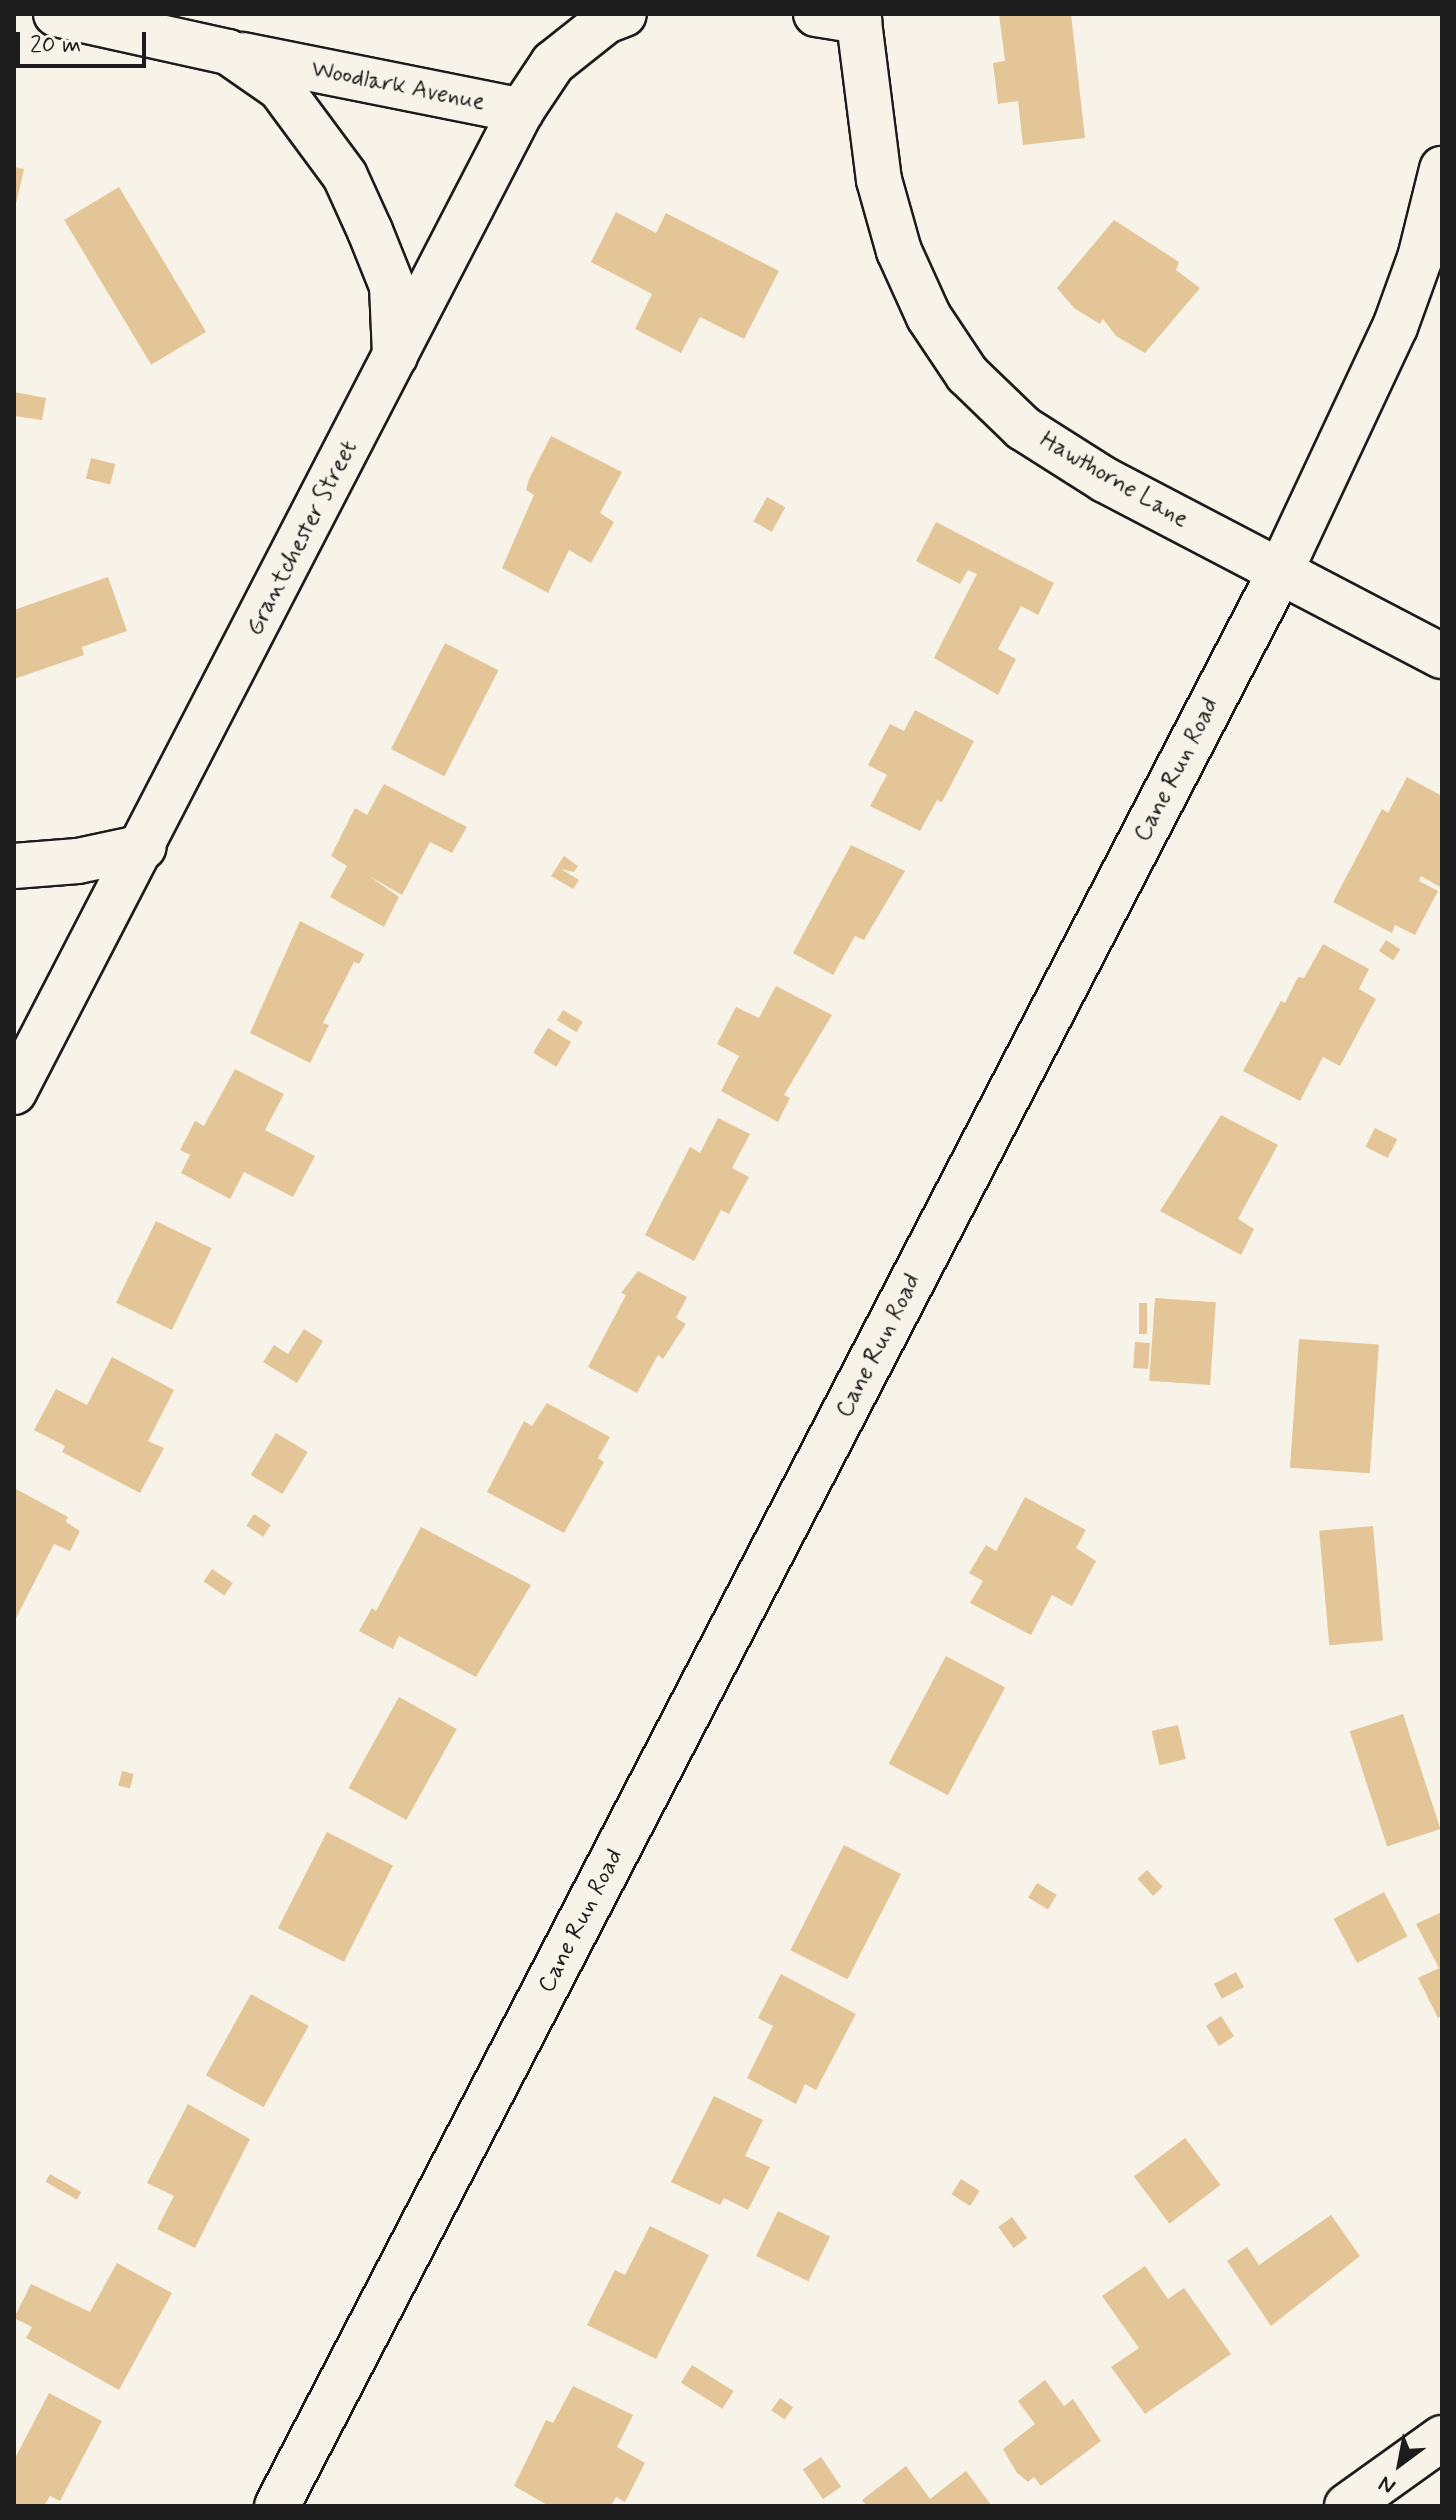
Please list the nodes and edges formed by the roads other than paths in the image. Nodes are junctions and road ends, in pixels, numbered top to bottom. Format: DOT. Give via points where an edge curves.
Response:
graph roads {
  1 [pos="56,14"];
  2 [pos="624,14"];
  3 [pos="816,14"];
  4 [pos="859,18"];
  5 [pos="228,52"];
  6 [pos="521,111"];
  7 [pos="1442,169"];
  8 [pos="395,359"];
  9 [pos="1281,570"];
  10 [pos="1442,656"];
  11 [pos="144,847"];
  12 [pos="14,866"];
  13 [pos="14,1092"];
  14 [pos="1442,2438"];
  15 [pos="277,2506"];
  16 [pos="1347,2506"];
  1 -- 5 [label="street, Woodlark Avenue"];
  2 -- 6 [label="street, Grantchester Street" via="606,21 553,63"];
  3 -- 4 [label="street"];
  4 -- 9 [label="street, Hawthorne Lane" via="879,180 899,251 929,317 967,374 1023,428 1105,480"];
  5 -- 6 [label="street, Woodlark Avenue"];
  5 -- 8 [label="street, Woodlark Avenue" via="280,88 345,176 392,286"];
  6 -- 8 [label="street, Grantchester Street"];
  7 -- 9 [label="street, Cane Run Road" via="1420,258 1395,327"];
  8 -- 11 [label="street, Grantchester Street"];
  9 -- 10 [label="street, Hawthorne Lane"];
  9 -- 15 [label="street, Cane Run Road"];
  11 -- 12 [label="street" via="78,861"];
  11 -- 13 [label="street, Grantchester Street"];
  14 -- 16 [label="street"];
}
